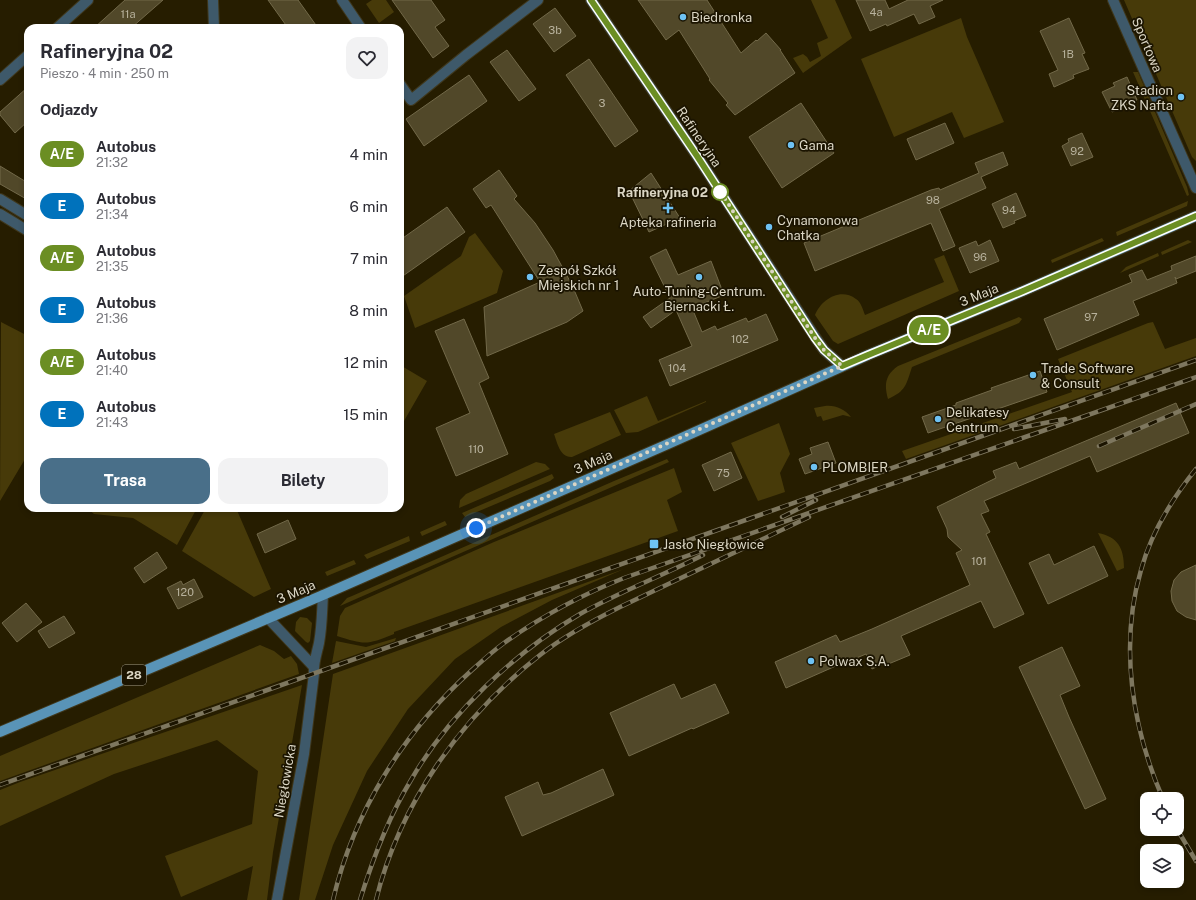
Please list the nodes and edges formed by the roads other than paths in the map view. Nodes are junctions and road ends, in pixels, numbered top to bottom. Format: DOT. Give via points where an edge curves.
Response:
graph roads {
  1 [pos="88,0"];
  2 [pos="213,0"];
  3 [pos="342,0"];
  4 [pos="538,0"];
  5 [pos="591,0"];
  6 [pos="1113,0"];
  7 [pos="61,24"];
  8 [pos="214,24"];
  9 [pos="358,24"];
  10 [pos="24,59"];
  11 [pos="0,80"];
  12 [pos="404,90"];
  13 [pos="1196,188"];
  14 [pos="0,199"];
  15 [pos="0,214"];
  16 [pos="24,214"];
  17 [pos="1196,216"];
  18 [pos="24,229"];
  19 [pos="842,366"];
  20 [pos="323,595"];
  21 [pos="268,618"];
  22 [pos="314,667"];
  23 [pos="0,732"];
  24 [pos="277,900"];
  1 -- 7 [label="street"];
  2 -- 8 [label="street"];
  3 -- 9 [label="street"];
  4 -- 12 [label="street" via="411,100"];
  5 -- 19 [label="street, Rafineryjna" via="701,162 815,338"];
  6 -- 13 [label="street, Sportowa"];
  10 -- 11 [label="street"];
  14 -- 16 [label="street"];
  15 -- 18 [label="street"];
  17 -- 19 [label="main road, 3 Maja / 28"];
  19 -- 20 [label="main road, 3 Maja / 28"];
  20 -- 21 [label="main road, 3 Maja / 28"];
  20 -- 22 [label="street, Niegłowicka"];
  21 -- 22 [label="street"];
  21 -- 23 [label="main road, 3 Maja / 28"];
  22 -- 24 [label="street, Niegłowicka" via="304,754"];
}
